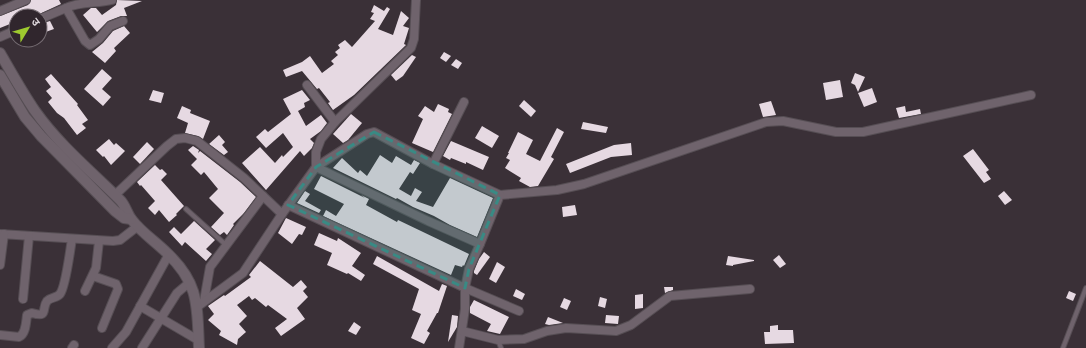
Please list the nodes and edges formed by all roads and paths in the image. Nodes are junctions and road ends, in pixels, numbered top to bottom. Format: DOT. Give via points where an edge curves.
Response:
graph roads {
  1 [pos="112,0"];
  2 [pos="416,0"];
  3 [pos="21,1"];
  4 [pos="94,1"];
  5 [pos="66,8"];
  6 [pos="0,11"];
  7 [pos="48,16"];
  8 [pos="123,21"];
  9 [pos="0,53"];
  10 [pos="0,75"];
  11 [pos="307,85"];
  12 [pos="1031,95"];
  13 [pos="464,102"];
  14 [pos="335,122"];
  15 [pos="433,164"];
  16 [pos="316,167"];
  17 [pos="115,195"];
  18 [pos="500,195"];
  19 [pos="263,196"];
  20 [pos="288,205"];
  21 [pos="186,209"];
  22 [pos="282,214"];
  23 [pos="131,219"];
  24 [pos="138,226"];
  25 [pos="2,234"];
  26 [pos="29,236"];
  27 [pos="72,239"];
  28 [pos="99,241"];
  29 [pos="480,244"];
  30 [pos="226,245"];
  31 [pos="168,254"];
  32 [pos="0,265"];
  33 [pos="93,276"];
  34 [pos="190,282"];
  35 [pos="465,288"];
  36 [pos="1086,288"];
  37 [pos="750,289"];
  38 [pos="86,291"];
  39 [pos="23,299"];
  40 [pos="200,304"];
  41 [pos="140,306"];
  42 [pos="519,311"];
  43 [pos="161,318"];
  44 [pos="102,328"];
  45 [pos="462,332"];
  46 [pos="0,335"];
  47 [pos="199,344"];
  48 [pos="500,344"];
  49 [pos="112,348"];
  50 [pos="142,348"];
  51 [pos="459,348"];
  52 [pos="1063,348"];
  1 -- 4 [label="street"];
  2 -- 14 [label="street" via="412,48"];
  3 -- 6 [label="street"];
  4 -- 5 [label="street"];
  5 -- 7 [label="street"];
  5 -- 8 [label="street" via="85,41 90,45 110,26"];
  9 -- 17 [label="street" via="31,105 50,130"];
  10 -- 23 [label="street" via="41,136 115,211 124,218"];
  11 -- 14 [label="street"];
  12 -- 18 [label="street" via="863,132 836,132 783,121 766,122 584,184 557,190"];
  13 -- 15 [label="street"];
  14 -- 16 [label="street" via="317,147"];
  15 -- 16 [label="street" via="374,132"];
  15 -- 18 [label="street"];
  16 -- 20 [label="street"];
  16 -- 29 [label="street"];
  17 -- 19 [label="street" via="167,146 176,139 185,138 197,141"];
  17 -- 23 [label="street" via="125,206"];
  18 -- 29 [label="street"];
  19 -- 22 [label="street"];
  19 -- 30 [label="street"];
  20 -- 22 [label="street"];
  20 -- 35 [label="street"];
  21 -- 30 [label="lane"];
  22 -- 40 [label="street" via="243,272"];
  23 -- 24 [label="street"];
  24 -- 28 [label="street" via="120,240"];
  24 -- 31 [label="street"];
  25 -- 26 [label="street"];
  25 -- 32 [label="street"];
  26 -- 27 [label="street"];
  26 -- 39 [label="street"];
  27 -- 28 [label="street"];
  27 -- 46 [label="street" via="60,294 46,303 45,312 42,314 27,315 22,336"];
  28 -- 33 [label="street"];
  29 -- 35 [label="street" via="469,269"];
  30 -- 40 [label="street" via="210,267"];
  31 -- 34 [label="street"];
  31 -- 41 [label="street"];
  33 -- 38 [label="street"];
  33 -- 44 [label="street" via="118,286"];
  34 -- 40 [label="street"];
  34 -- 43 [label="street" via="177,293"];
  35 -- 42 [label="street"];
  35 -- 45 [label="street"];
  36 -- 52 [label="lane"];
  37 -- 48 [label="street" via="670,296 631,325 616,331 566,328"];
  40 -- 47 [label="street"];
  41 -- 43 [label="street"];
  41 -- 49 [label="street" via="126,332"];
  43 -- 47 [label="street"];
  43 -- 50 [label="street"];
  45 -- 48 [label="street"];
  45 -- 51 [label="street"];
}
